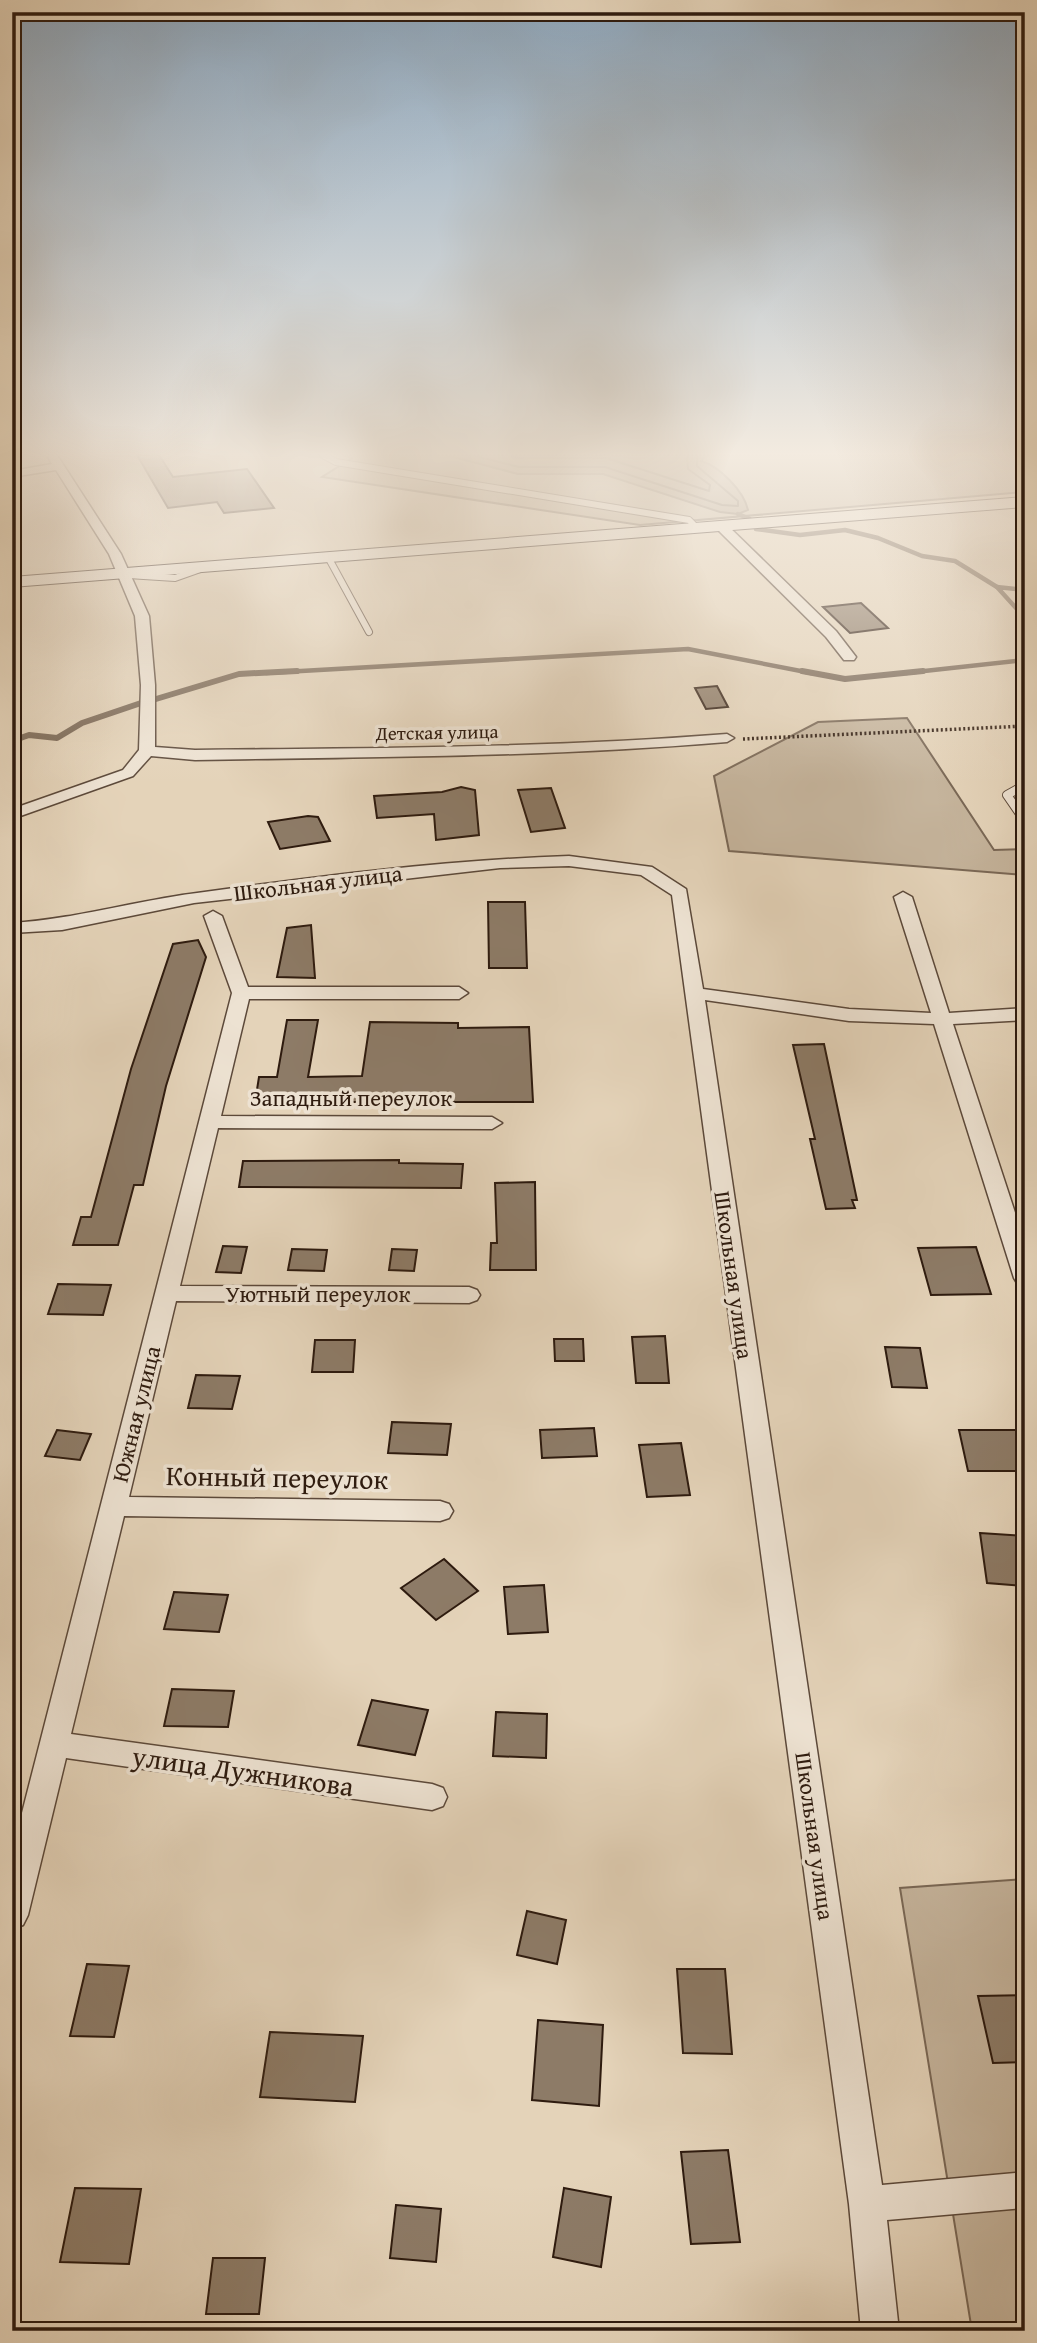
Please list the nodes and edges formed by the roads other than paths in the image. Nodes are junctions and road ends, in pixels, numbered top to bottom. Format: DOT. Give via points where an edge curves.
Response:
graph roads {
  1 [pos="118,564"];
  2 [pos="229,564"];
  3 [pos="332,564"];
  4 [pos="760,564"];
  5 [pos="121,573"];
  6 [pos="12,582"];
  7 [pos="369,632"];
  8 [pos="849,657"];
  9 [pos="727,738"];
  10 [pos="147,751"];
  11 [pos="1025,786"];
  12 [pos="12,814"];
  13 [pos="1025,821"];
  14 [pos="903,897"];
  15 [pos="213,916"];
  16 [pos="12,928"];
  17 [pos="241,993"];
  18 [pos="459,993"];
  19 [pos="694,993"];
  20 [pos="1025,1014"];
  21 [pos="940,1019"];
  22 [pos="209,1122"];
  23 [pos="492,1123"];
  24 [pos="1025,1278"];
  25 [pos="166,1293"];
  26 [pos="469,1294"];
  27 [pos="113,1506"];
  28 [pos="440,1511"];
  29 [pos="55,1744"];
  30 [pos="432,1797"];
  31 [pos="12,1915"];
  32 [pos="1025,2190"];
  33 [pos="867,2204"];
  34 [pos="880,2331"];
  1 -- 5 [label="street"];
  2 -- 5 [label="main road"];
  3 -- 7 [label="lane"];
  4 -- 8 [label="street"];
  5 -- 6 [label="main road"];
  5 -- 10 [label="street" via="142,616"];
  9 -- 10 [label="street, Детская улица" via="550,749 195,755"];
  10 -- 12 [label="street" via="128,773"];
  11 -- 13 [label="lane" via="1007,795"];
  14 -- 21 [label="street"];
  15 -- 17 [label="street"];
  16 -- 19 [label="street, Школьная улица" via="62,925 194,898 424,870 569,861 646,871 680,893"];
  17 -- 18 [label="street"];
  17 -- 22 [label="street, Южная улица"];
  19 -- 21 [label="street" via="849,1015"];
  19 -- 33 [label="street, Школьная улица"];
  20 -- 21 [label="street"];
  21 -- 24 [label="street" via="950,1038"];
  22 -- 23 [label="street, Западный переулок"];
  22 -- 25 [label="street, Южная улица"];
  25 -- 26 [label="street, Уютный переулок"];
  25 -- 27 [label="street, Южная улица"];
  27 -- 28 [label="street, Конный переулок"];
  27 -- 29 [label="street, Южная улица"];
  29 -- 30 [label="street, улица Дужникова"];
  29 -- 31 [label="street, Южная улица"];
  32 -- 33 [label="street"];
  33 -- 34 [label="street, Школьная улица"];
}
